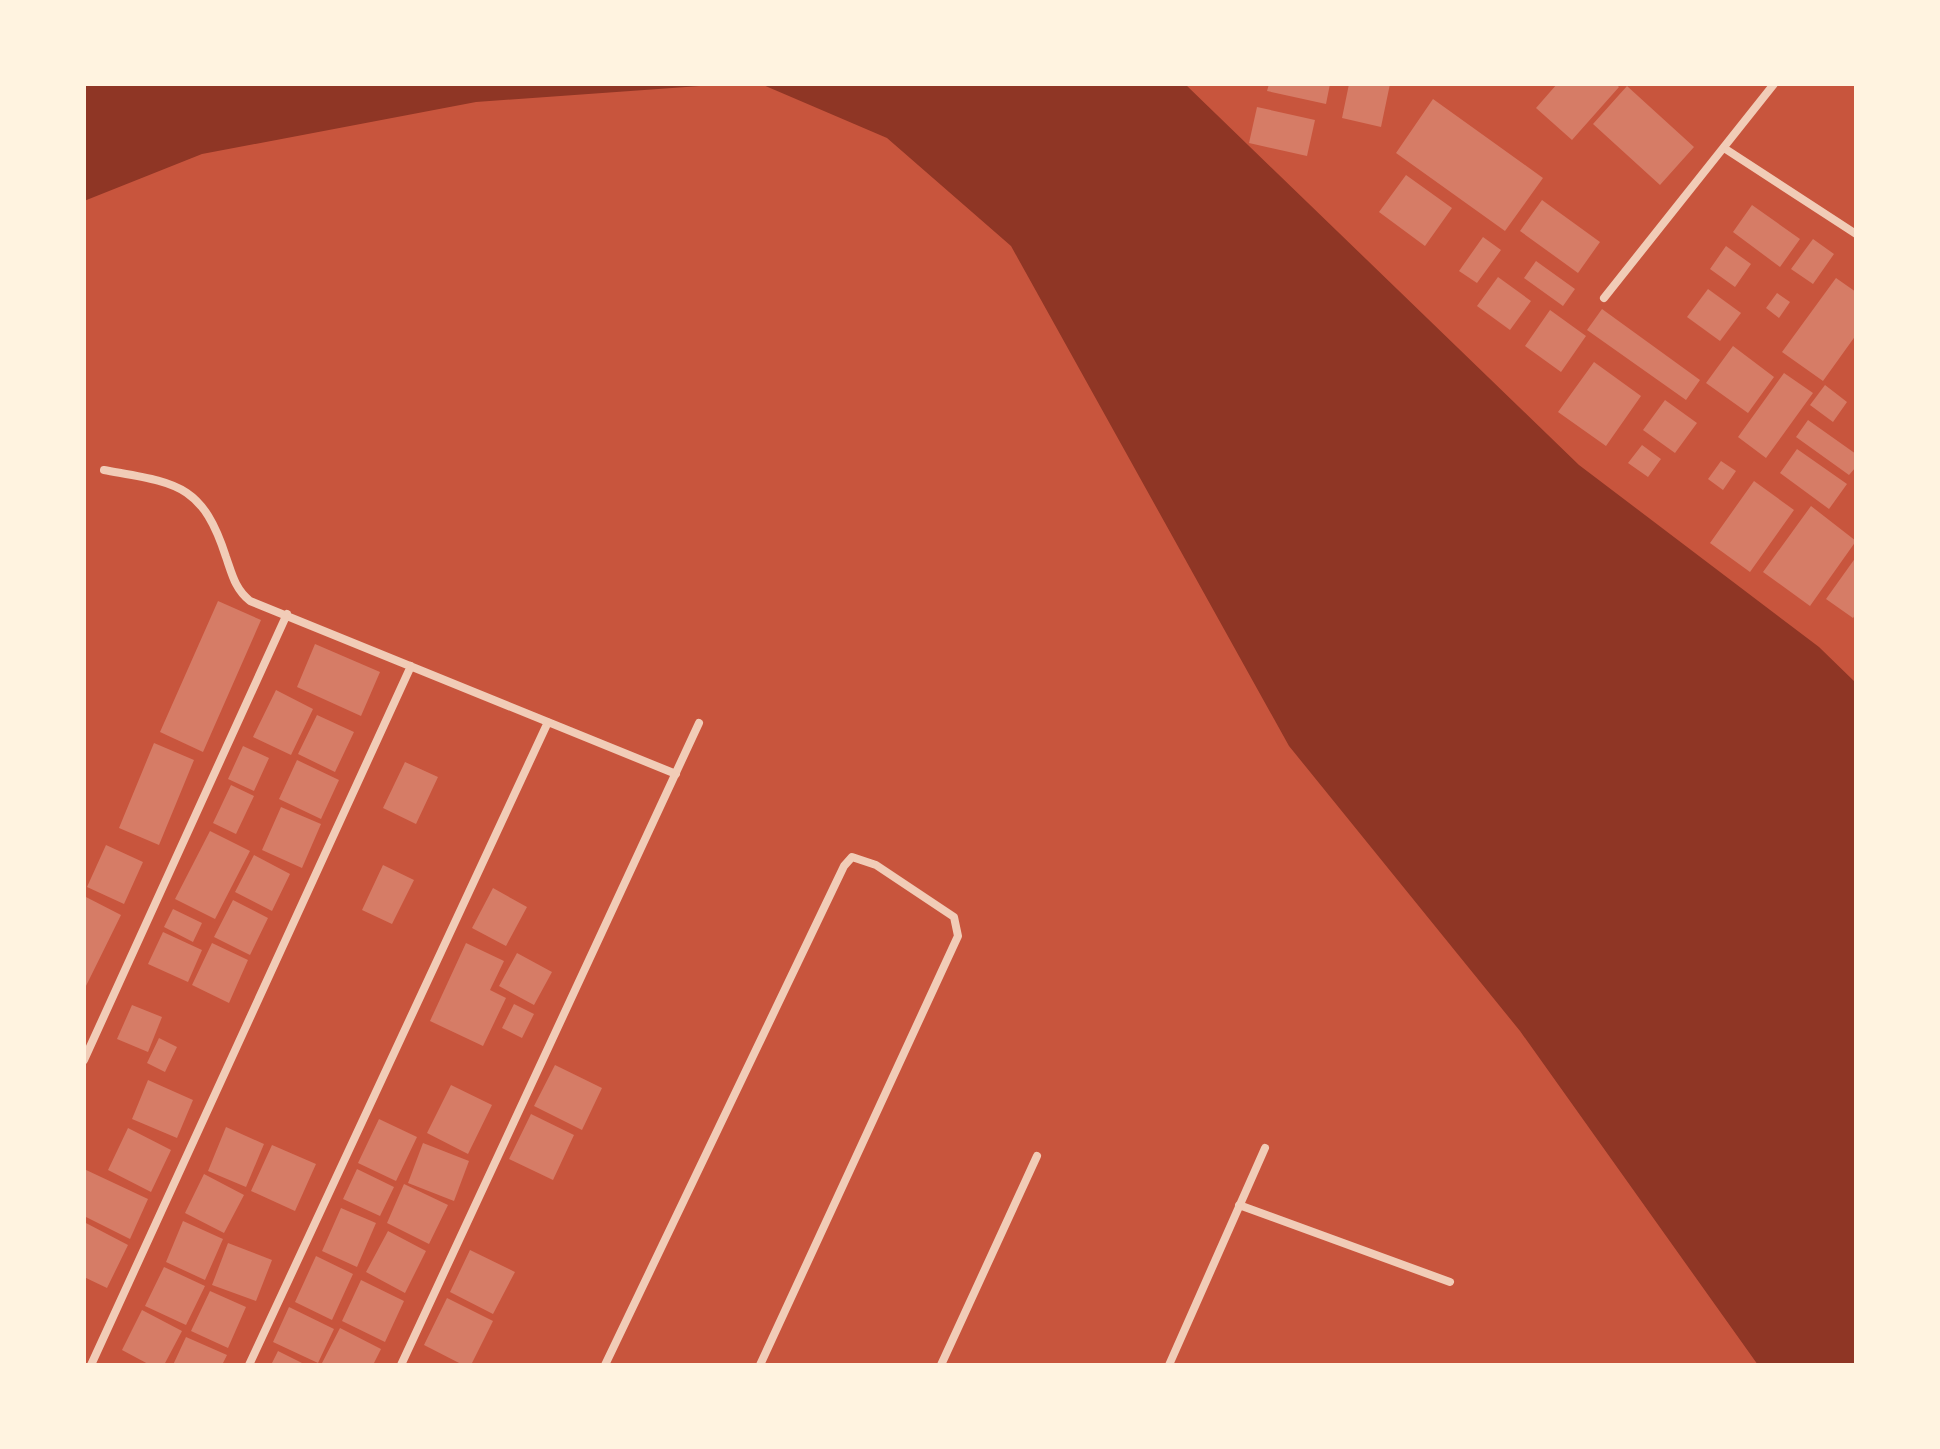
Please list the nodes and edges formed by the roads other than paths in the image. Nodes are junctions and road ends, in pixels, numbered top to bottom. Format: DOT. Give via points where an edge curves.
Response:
graph roads {
  1 [pos="1774,84"];
  2 [pos="1724,148"];
  3 [pos="1856,234"];
  4 [pos="1604,298"];
  5 [pos="104,470"];
  6 [pos="287,614"];
  7 [pos="411,666"];
  8 [pos="548,722"];
  9 [pos="699,723"];
  10 [pos="676,774"];
  11 [pos="84,1060"];
  12 [pos="1265,1148"];
  13 [pos="1037,1156"];
  14 [pos="1239,1205"];
  15 [pos="1450,1282"];
  16 [pos="91,1365"];
  17 [pos="249,1365"];
  18 [pos="401,1365"];
  19 [pos="605,1365"];
  20 [pos="760,1365"];
  21 [pos="941,1365"];
  22 [pos="1169,1365"];
  1 -- 2 [label="street"];
  2 -- 3 [label="street"];
  2 -- 4 [label="street"];
  5 -- 6 [label="street" via="176,486 196,497 218,532 240,593"];
  6 -- 7 [label="street"];
  6 -- 11 [label="street"];
  7 -- 8 [label="street"];
  7 -- 16 [label="street"];
  8 -- 10 [label="street"];
  8 -- 17 [label="street"];
  9 -- 10 [label="street"];
  10 -- 18 [label="street"];
  12 -- 14 [label="street"];
  13 -- 21 [label="street"];
  14 -- 15 [label="street"];
  14 -- 22 [label="street"];
  19 -- 20 [label="street" via="852,857 876,865 954,917 958,936"];
}
